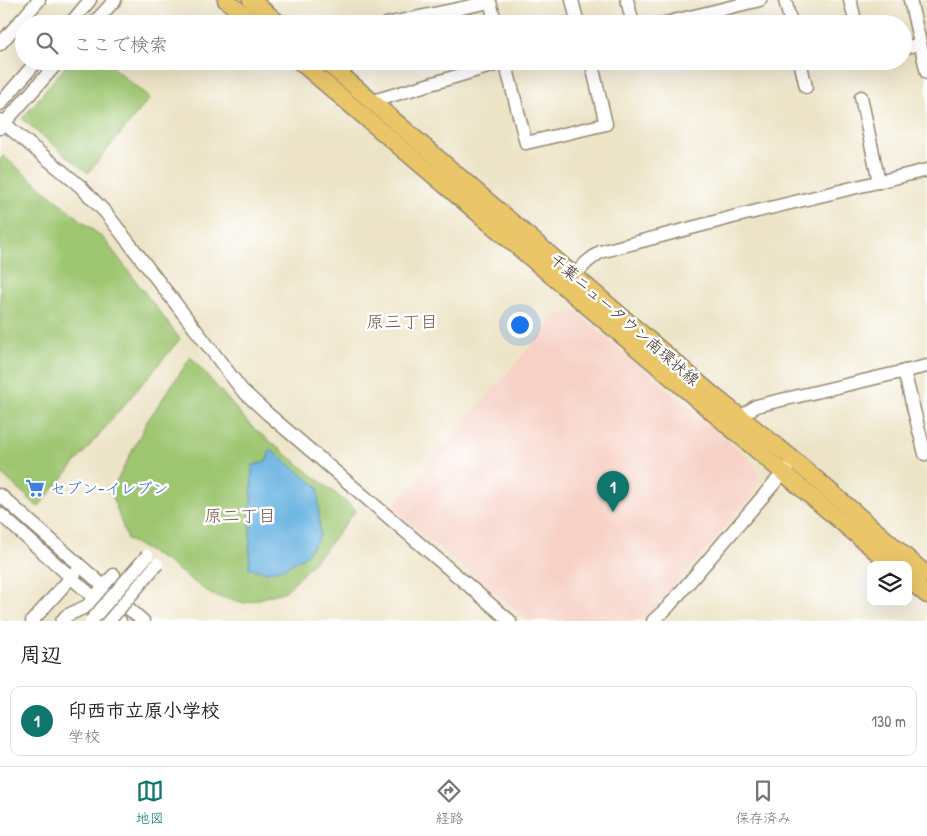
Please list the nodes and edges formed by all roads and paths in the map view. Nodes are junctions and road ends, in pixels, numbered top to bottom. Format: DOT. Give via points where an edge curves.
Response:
graph roads {
  1 [pos="39,0"];
  2 [pos="90,0"];
  3 [pos="115,0"];
  4 [pos="226,0"];
  5 [pos="251,0"];
  6 [pos="572,0"];
  7 [pos="627,0"];
  8 [pos="785,0"];
  9 [pos="850,0"];
  10 [pos="910,0"];
  11 [pos="754,1"];
  12 [pos="26,15"];
  13 [pos="78,15"];
  14 [pos="101,15"];
  15 [pos="244,15"];
  16 [pos="269,15"];
  17 [pos="429,15"];
  18 [pos="494,15"];
  19 [pos="576,15"];
  20 [pos="631,15"];
  21 [pos="697,15"];
  22 [pos="789,15"];
  23 [pos="854,15"];
  24 [pos="15,27"];
  25 [pos="0,44"];
  26 [pos="920,44"];
  27 [pos="912,46"];
  28 [pos="29,70"];
  29 [pos="51,70"];
  30 [pos="310,70"];
  31 [pos="336,70"];
  32 [pos="476,70"];
  33 [pos="508,70"];
  34 [pos="593,70"];
  35 [pos="802,70"];
  36 [pos="927,73"];
  37 [pos="806,87"];
  38 [pos="861,97"];
  39 [pos="373,101"];
  40 [pos="0,104"];
  41 [pos="1,124"];
  42 [pos="927,170"];
  43 [pos="879,182"];
  44 [pos="569,281"];
  45 [pos="927,366"];
  46 [pos="904,372"];
  47 [pos="741,417"];
  48 [pos="927,453"];
  49 [pos="794,460"];
  50 [pos="782,474"];
  51 [pos="0,495"];
  52 [pos="0,514"];
  53 [pos="887,561"];
  54 [pos="81,566"];
  55 [pos="114,575"];
  56 [pos="927,575"];
  57 [pos="70,577"];
  58 [pos="912,582"];
  59 [pos="104,586"];
  60 [pos="927,595"];
  61 [pos="94,598"];
  62 [pos="32,621"];
  63 [pos="62,621"];
  64 [pos="91,621"];
  65 [pos="108,621"];
  66 [pos="120,621"];
  67 [pos="143,621"];
  68 [pos="510,621"];
  69 [pos="653,621"];
  1 -- 12 [label="street"];
  2 -- 13 [label="street"];
  3 -- 14 [label="street"];
  4 -- 15 [label="main road"];
  5 -- 16 [label="main road"];
  6 -- 19 [label="street"];
  7 -- 20 [label="street"];
  8 -- 22 [label="street"];
  9 -- 23 [label="street"];
  10 -- 26 [label="street"];
  11 -- 21 [label="street"];
  17 -- 18 [label="street" via="490,2"];
  24 -- 25 [label="street"];
  26 -- 27 [label="street"];
  26 -- 36 [label="street"];
  28 -- 40 [label="street"];
  29 -- 41 [label="street"];
  30 -- 44 [label="main road, 千葉ニュータウン南環状線"];
  31 -- 39 [label="main road, 千葉ニュータウン南環状線"];
  32 -- 39 [label="street"];
  33 -- 34 [label="street" via="526,143 606,124"];
  35 -- 37 [label="street"];
  38 -- 43 [label="street"];
  39 -- 44 [label="main road, 千葉ニュータウン南環状線"];
  41 -- 68 [label="street" via="80,186 106,213 242,390"];
  42 -- 43 [label="street"];
  43 -- 44 [label="street" via="600,252"];
  44 -- 47 [label="main road, 千葉ニュータウン南環状線"];
  44 -- 50 [label="main road, 千葉ニュータウン南環状線"];
  45 -- 46 [label="street"];
  46 -- 47 [label="street" via="756,406"];
  46 -- 48 [label="street"];
  47 -- 49 [label="main road, 千葉ニュータウン南環状線"];
  49 -- 50 [label="street"];
  49 -- 56 [label="main road, 千葉ニュータウン南環状線"];
  50 -- 53 [label="main road, 千葉ニュータウン南環状線"];
  50 -- 69 [label="street"];
  51 -- 54 [label="street"];
  52 -- 57 [label="street"];
  54 -- 57 [label="street"];
  54 -- 59 [label="street"];
  55 -- 59 [label="street"];
  57 -- 61 [label="street"];
  57 -- 62 [label="street"];
  58 -- 60 [label="main road"];
  59 -- 61 [label="street"];
  59 -- 67 [label="street"];
  61 -- 63 [label="street"];
  61 -- 66 [label="street"];
  64 -- 65 [label="street, bridge" via="152,560"];
}
